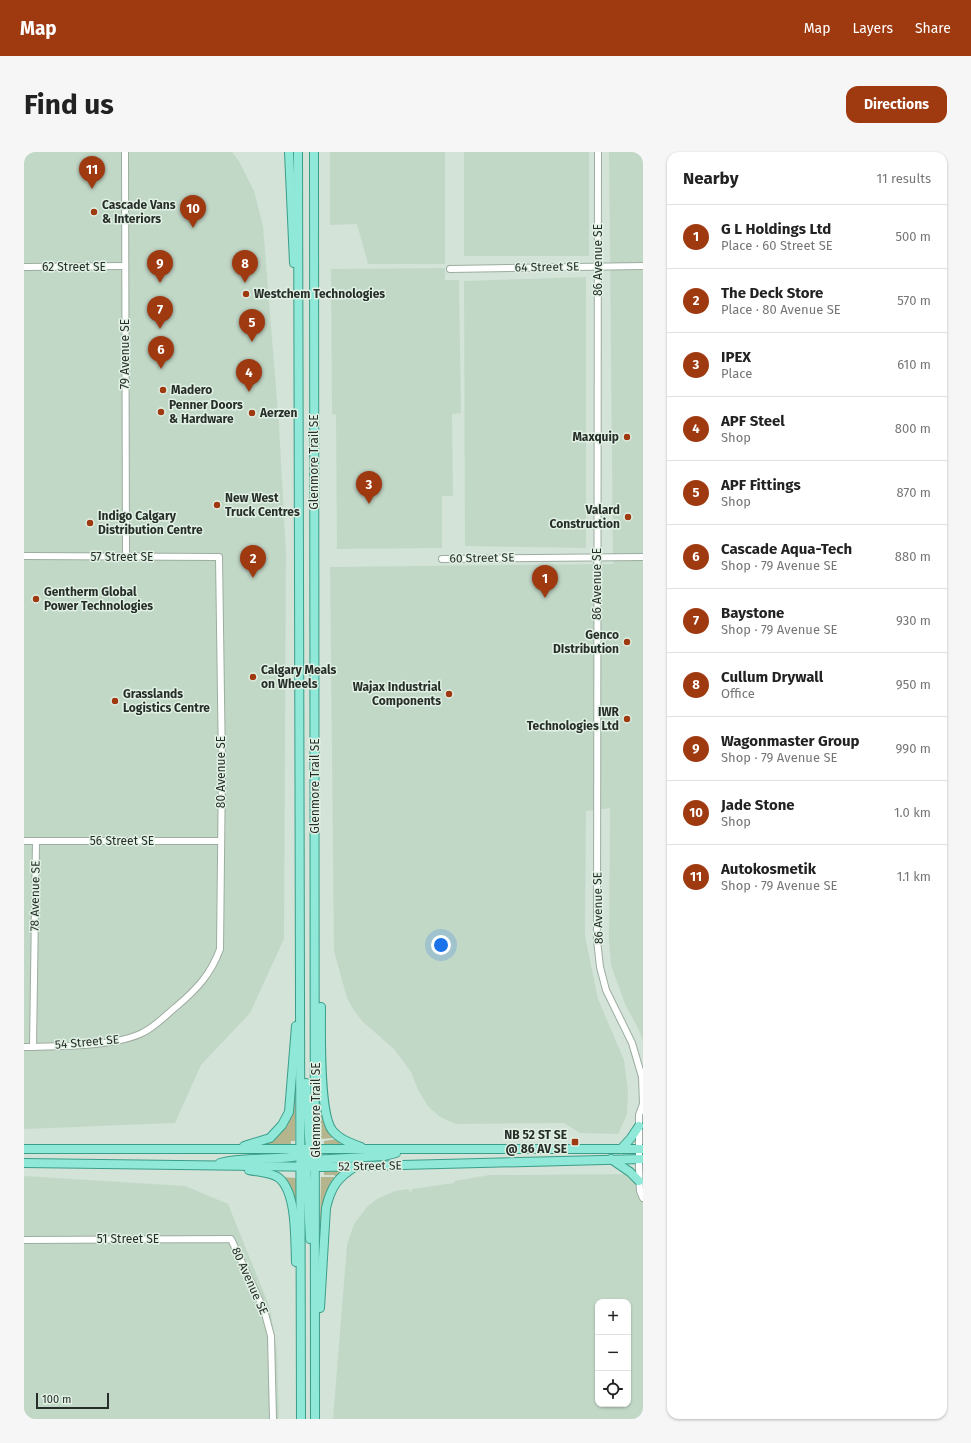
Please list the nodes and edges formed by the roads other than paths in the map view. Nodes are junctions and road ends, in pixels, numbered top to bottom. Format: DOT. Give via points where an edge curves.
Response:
graph roads {
  1 [pos="125,152"];
  2 [pos="289,152"];
  3 [pos="298,152"];
  4 [pos="598,152"];
  5 [pos="314,154"];
  6 [pos="125,266"];
  7 [pos="598,266"];
  8 [pos="643,266"];
  9 [pos="24,267"];
  10 [pos="450,269"];
  11 [pos="300,328"];
  12 [pos="24,556"];
  13 [pos="126,557"];
  14 [pos="219,557"];
  15 [pos="597,557"];
  16 [pos="643,557"];
  17 [pos="442,559"];
  18 [pos="221,840"];
  19 [pos="24,841"];
  20 [pos="36,841"];
  21 [pos="315,962"];
  22 [pos="203,982"];
  23 [pos="301,997"];
  24 [pos="33,1046"];
  25 [pos="24,1047"];
  26 [pos="643,1104"];
  27 [pos="639,1126"];
  28 [pos="24,1149"];
  29 [pos="230,1149"];
  30 [pos="367,1149"];
  31 [pos="621,1149"];
  32 [pos="641,1149"];
  33 [pos="407,1150"];
  34 [pos="308,1158"];
  35 [pos="610,1159"];
  36 [pos="641,1159"];
  37 [pos="24,1163"];
  38 [pos="209,1166"];
  39 [pos="224,1166"];
  40 [pos="356,1166"];
  41 [pos="639,1181"];
  42 [pos="643,1198"];
  43 [pos="231,1239"];
  44 [pos="24,1240"];
  45 [pos="301,1334"];
  46 [pos="316,1359"];
  47 [pos="273,1419"];
  48 [pos="301,1419"];
  49 [pos="316,1419"];
  1 -- 6 [label="street, 79 Avenue SE"];
  2 -- 11 [label="main road" via="296,304"];
  3 -- 11 [label="main road, Glenmore Trail SE"];
  4 -- 7 [label="street, 86 Avenue SE"];
  5 -- 21 [label="main road, Glenmore Trail SE"];
  6 -- 9 [label="street, 62 Street SE"];
  6 -- 13 [label="street, 79 Avenue SE"];
  7 -- 8 [label="street, 64 Street SE"];
  7 -- 10 [label="street, 64 Street SE"];
  7 -- 15 [label="street, 86 Avenue SE"];
  11 -- 23 [label="main road, Glenmore Trail SE"];
  12 -- 13 [label="street, 57 Street SE"];
  13 -- 14 [label="street, 57 Street SE"];
  14 -- 18 [label="street, 80 Avenue SE"];
  15 -- 16 [label="street, 60 Street SE"];
  15 -- 17 [label="street, 60 Street SE"];
  15 -- 26 [label="street, 86 Avenue SE" via="597,940 606,990 638,1060 642,1077"];
  18 -- 20 [label="street, 56 Street SE"];
  18 -- 22 [label="street, 80 Avenue SE" via="220,949"];
  19 -- 20 [label="street, 56 Street SE"];
  20 -- 24 [label="street, 78 Avenue SE"];
  21 -- 30 [label="main road" via="320,975 324,1110 331,1129 338,1137"];
  21 -- 34 [label="main road, Glenmore Trail SE"];
  22 -- 24 [label="street, 54 Street SE" via="145,1032 134,1037 117,1042"];
  23 -- 29 [label="main road" via="297,1010 289,1112 282,1125 270,1138"];
  23 -- 34 [label="main road, Glenmore Trail SE" via="301,1061"];
  24 -- 25 [label="street, 54 Street SE"];
  26 -- 27 [label="street, 86 Avenue SE"];
  27 -- 31 [label="main road"];
  27 -- 32 [label="street, 86 Avenue SE"];
  28 -- 29 [label="main road, 52 Street SE"];
  29 -- 34 [label="main road, 52 Street SE"];
  30 -- 33 [label="main road, 52 Street SE"];
  30 -- 34 [label="main road, 52 Street SE"];
  31 -- 32 [label="main road, 52 Street SE"];
  31 -- 33 [label="main road, 52 Street SE"];
  32 -- 36 [label="street, 86 Avenue SE"];
  33 -- 34 [label="main road" via="384,1156"];
  34 -- 38 [label="main road" via="232,1160"];
  34 -- 39 [label="main road, 52 Street SE"];
  34 -- 40 [label="main road, 52 Street SE"];
  34 -- 45 [label="main road, Glenmore Trail SE"];
  34 -- 46 [label="main road"];
  35 -- 36 [label="main road, 52 Street SE"];
  35 -- 40 [label="main road, 52 Street SE"];
  35 -- 41 [label="main road"];
  36 -- 41 [label="street, 86 Avenue SE"];
  37 -- 38 [label="main road, 52 Street SE"];
  38 -- 39 [label="main road, 52 Street SE"];
  39 -- 45 [label="main road" via="268,1173 278,1177 285,1185 292,1205"];
  40 -- 46 [label="main road" via="332,1187 326,1208"];
  41 -- 42 [label="street, 86 Avenue SE"];
  43 -- 44 [label="street, 51 Street SE"];
  43 -- 47 [label="street, 80 Avenue SE" via="264,1310 271,1336"];
  45 -- 48 [label="main road, Glenmore Trail SE"];
  46 -- 49 [label="main road"];
}
